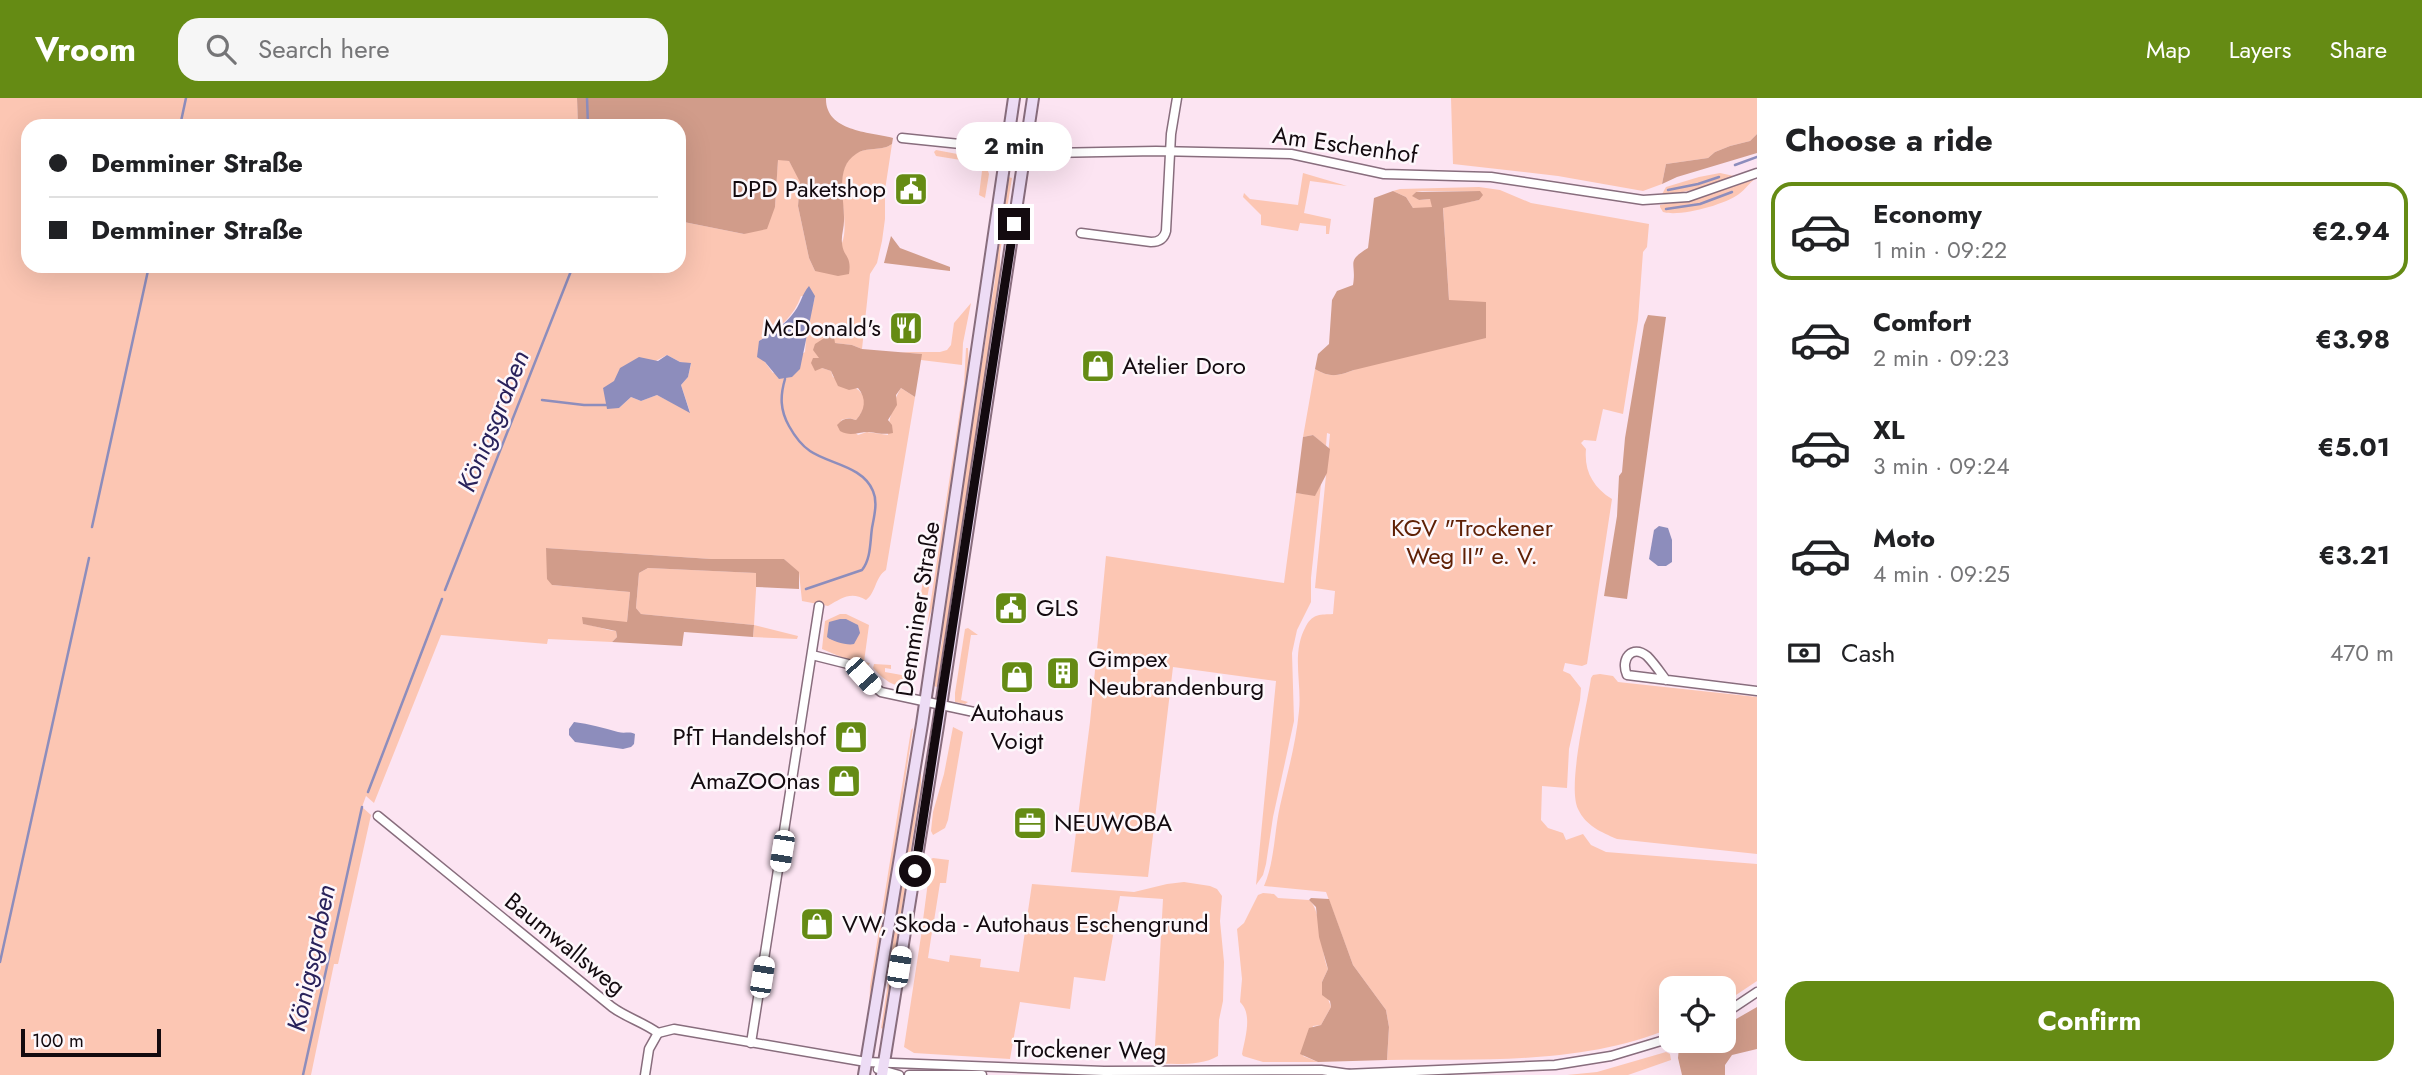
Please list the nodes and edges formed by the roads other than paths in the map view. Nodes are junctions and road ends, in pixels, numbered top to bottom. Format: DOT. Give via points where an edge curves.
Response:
graph roads {
  1 [pos="1014,98"];
  2 [pos="1033,98"];
  3 [pos="1177,98"];
  4 [pos="902,138"];
  5 [pos="1006,149"];
  6 [pos="1025,151"];
  7 [pos="1171,151"];
  8 [pos="1757,173"];
  9 [pos="1081,233"];
  10 [pos="819,606"];
  11 [pos="812,655"];
  12 [pos="1666,680"];
  13 [pos="1757,691"];
  14 [pos="925,702"];
  15 [pos="941,706"];
  16 [pos="974,712"];
  17 [pos="378,816"];
  18 [pos="1757,992"];
  19 [pos="1736,1006"];
  20 [pos="658,1033"];
  21 [pos="1659,1042"];
  22 [pos="751,1043"];
  23 [pos="866,1062"];
  24 [pos="883,1070"];
  25 [pos="1230,1073"];
  26 [pos="1345,1074"];
  27 [pos="645,1075"];
  28 [pos="864,1075"];
  29 [pos="899,1075"];
  30 [pos="909,1075"];
  31 [pos="969,1075"];
  32 [pos="982,1075"];
  1 -- 5 [label="main road, Demminer Straße"];
  2 -- 6 [label="main road, Demminer Straße"];
  3 -- 7 [label="street"];
  4 -- 5 [label="street"];
  5 -- 6 [label="street, Am Eschenhof"];
  5 -- 14 [label="main road, Demminer Straße"];
  6 -- 7 [label="street, Am Eschenhof"];
  6 -- 15 [label="main road, Demminer Straße"];
  7 -- 8 [label="street, Am Eschenhof" via="1291,154 1384,174 1478,176 1643,200 1688,197"];
  7 -- 9 [label="street" via="1166,231 1161,239 1151,242"];
  10 -- 11 [label="street"];
  11 -- 14 [label="street" via="848,664 881,692"];
  11 -- 22 [label="street"];
  12 -- 12 [label="street" via="1646,655 1631,653 1626,658 1627,675"];
  12 -- 13 [label="street"];
  14 -- 15 [label="street"];
  14 -- 23 [label="main road, Demminer Straße"];
  15 -- 16 [label="street"];
  15 -- 24 [label="main road, Demminer Straße"];
  17 -- 20 [label="street, Baumwallsweg" via="622,1015"];
  18 -- 19 [label="street"];
  20 -- 22 [label="street" via="674,1028"];
  20 -- 27 [label="street" via="649,1049"];
  21 -- 26 [label="street, Trockener Weg" via="1611,1056 1555,1065"];
  22 -- 23 [label="street"];
  23 -- 24 [label="street, Trockener Weg"];
  23 -- 28 [label="main road, Demminer Straße"];
  24 -- 25 [label="street, Trockener Weg"];
  24 -- 29 [label="street, Trockener Weg"];
  25 -- 26 [label="street, Trockener Weg" via="1321,1070"];
  30 -- 31 [label="street, Trockener Weg"];
  31 -- 32 [label="street, Trockener Weg"];
}
